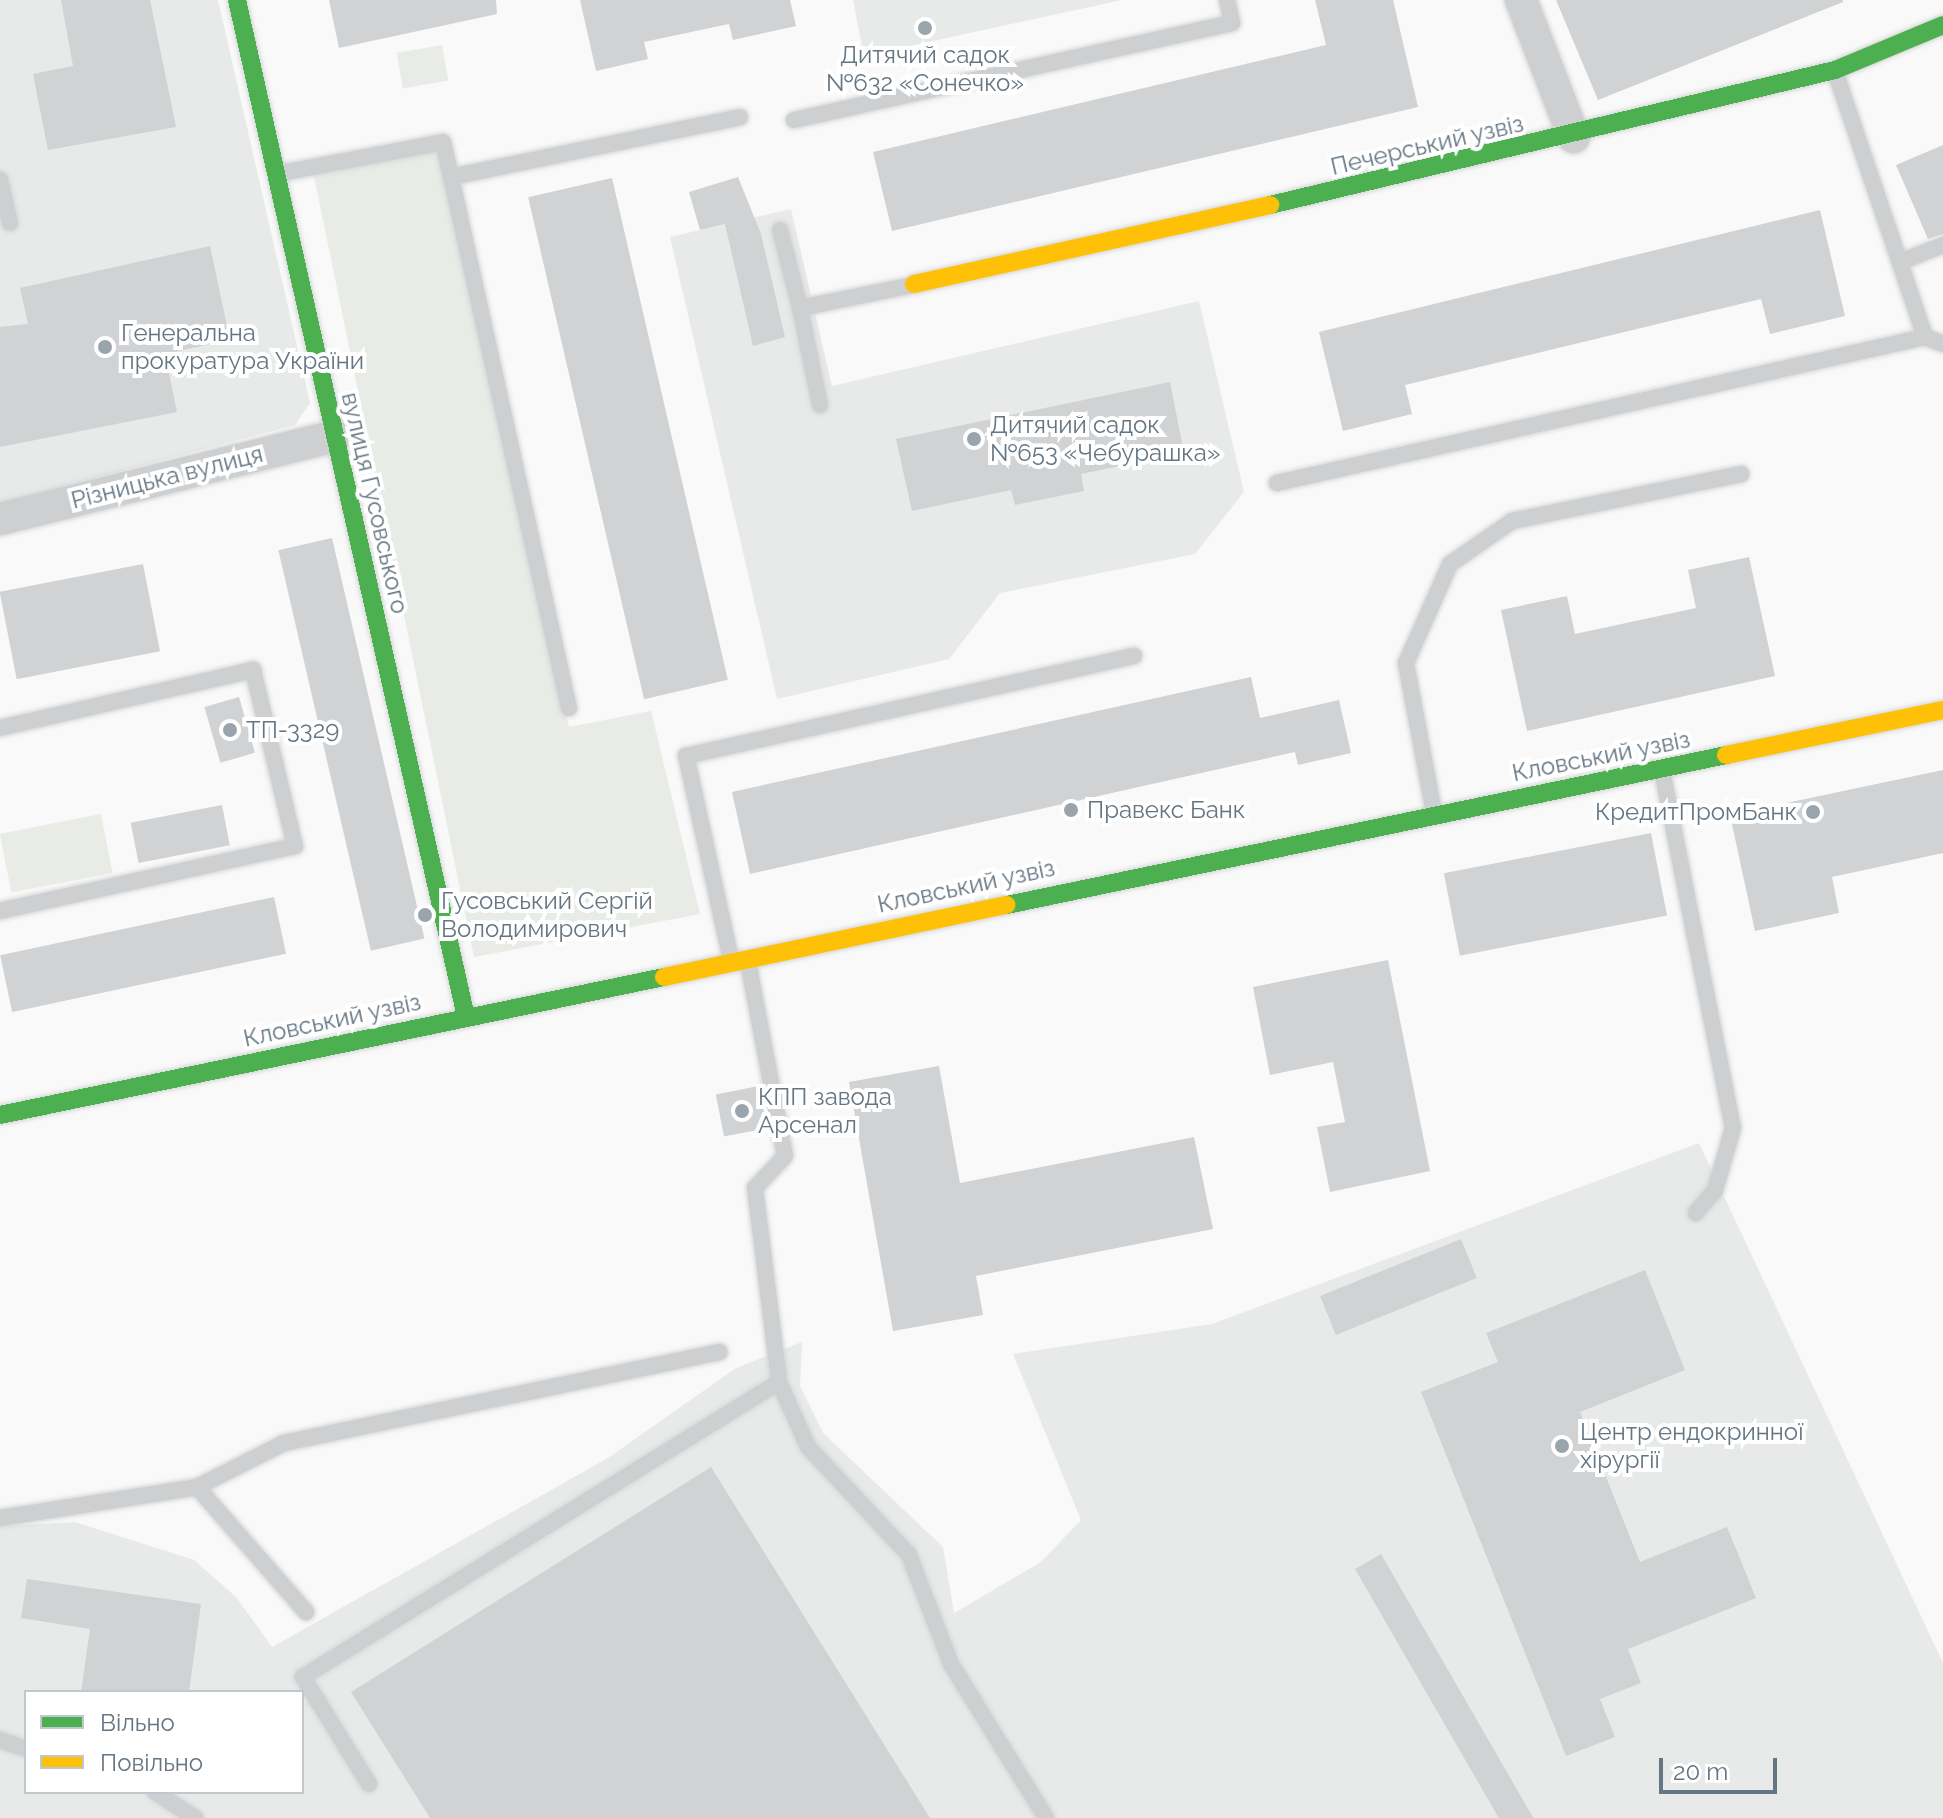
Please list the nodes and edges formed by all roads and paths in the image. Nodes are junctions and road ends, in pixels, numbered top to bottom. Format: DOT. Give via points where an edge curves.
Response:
graph roads {
  1 [pos="237,0"];
  2 [pos="1227,0"];
  3 [pos="1521,0"];
  4 [pos="1943,25"];
  5 [pos="1835,70"];
  6 [pos="740,117"];
  7 [pos="794,120"];
  8 [pos="1574,137"];
  9 [pos="276,174"];
  10 [pos="451,177"];
  11 [pos="0,180"];
  12 [pos="10,223"];
  13 [pos="780,230"];
  14 [pos="1943,245"];
  15 [pos="1900,262"];
  16 [pos="914,284"];
  17 [pos="800,308"];
  18 [pos="1925,337"];
  19 [pos="1943,344"];
  20 [pos="820,405"];
  21 [pos="335,436"];
  22 [pos="1741,474"];
  23 [pos="1277,483"];
  24 [pos="0,519"];
  25 [pos="1134,656"];
  26 [pos="569,708"];
  27 [pos="1943,710"];
  28 [pos="0,728"];
  29 [pos="1662,768"];
  30 [pos="1434,813"];
  31 [pos="0,911"];
  32 [pos="739,958"];
  33 [pos="466,1017"];
  34 [pos="0,1115"];
  35 [pos="1696,1213"];
  36 [pos="720,1352"];
  37 [pos="779,1382"];
  38 [pos="197,1487"];
  39 [pos="0,1518"];
  40 [pos="306,1612"];
  41 [pos="0,1740"];
  42 [pos="24,1748"];
  43 [pos="369,1784"];
  44 [pos="158,1794"];
  45 [pos="195,1818"];
  46 [pos="1046,1818"];
  1 -- 9 [label="street, вулиця Гусовського"];
  2 -- 7 [label="lane" via="1232,23"];
  3 -- 8 [label="street"];
  4 -- 5 [label="street, Печерський узвіз"];
  5 -- 8 [label="street, Печерський узвіз"];
  5 -- 15 [label="lane"];
  6 -- 10 [label="lane"];
  8 -- 16 [label="street, Печерський узвіз"];
  9 -- 10 [label="lane" via="443,142"];
  9 -- 21 [label="street, вулиця Гусовського"];
  10 -- 26 [label="lane"];
  11 -- 12 [label="lane"];
  13 -- 17 [label="lane"];
  14 -- 15 [label="lane"];
  15 -- 18 [label="lane"];
  16 -- 17 [label="lane"];
  17 -- 20 [label="lane"];
  18 -- 19 [label="lane"];
  18 -- 23 [label="lane"];
  21 -- 24 [label="street, Різницька вулиця"];
  21 -- 33 [label="street, вулиця Гусовського"];
  22 -- 30 [label="lane" via="1512,521 1450,564 1406,663"];
  25 -- 32 [label="lane" via="686,756"];
  27 -- 29 [label="street, Кловський узвіз"];
  28 -- 31 [label="lane" via="253,670 295,846"];
  29 -- 30 [label="street, Кловський узвіз"];
  29 -- 35 [label="lane" via="1733,1128 1715,1190"];
  30 -- 32 [label="street, Кловський узвіз"];
  32 -- 33 [label="street, Кловський узвіз"];
  32 -- 37 [label="lane" via="785,1156 755,1188"];
  33 -- 34 [label="street, Кловський узвіз"];
  36 -- 38 [label="lane" via="284,1443"];
  37 -- 43 [label="lane" via="303,1677"];
  37 -- 46 [label="lane" via="808,1447 909,1555 951,1664"];
  38 -- 39 [label="lane"];
  38 -- 40 [label="lane"];
  41 -- 42 [label="lane"];
  44 -- 45 [label="lane"];
}
